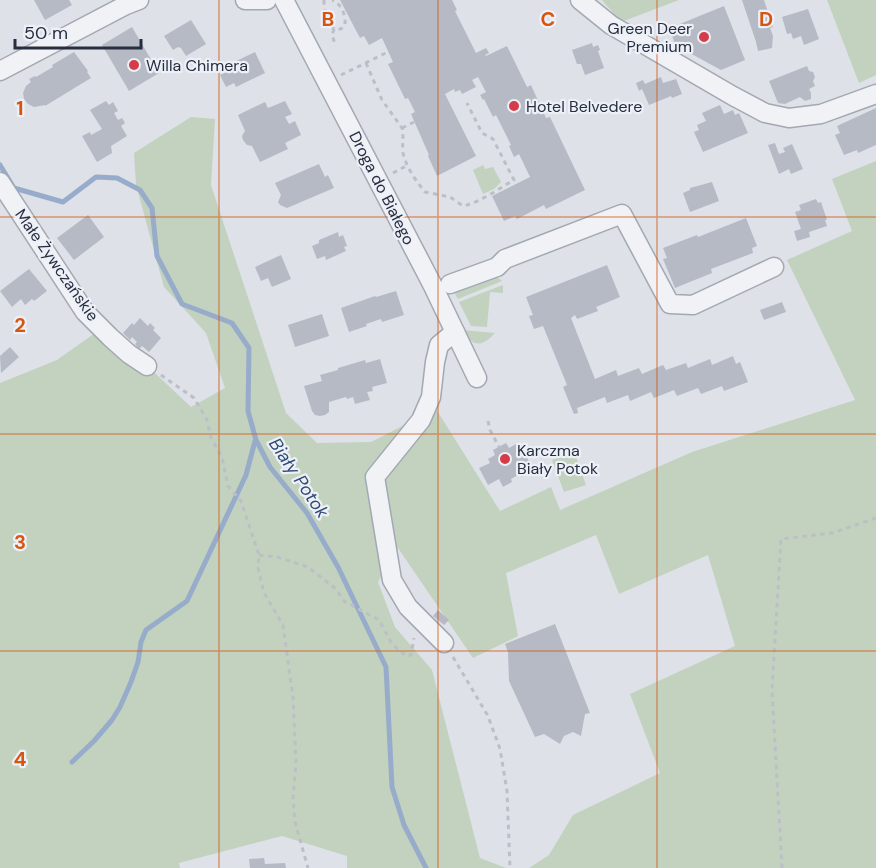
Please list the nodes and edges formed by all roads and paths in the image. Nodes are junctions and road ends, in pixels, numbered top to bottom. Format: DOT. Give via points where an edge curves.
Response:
graph roads {
  1 [pos="139,0"];
  2 [pos="245,0"];
  3 [pos="267,0"];
  4 [pos="284,0"];
  5 [pos="324,0"];
  6 [pos="332,0"];
  7 [pos="580,0"];
  8 [pos="334,29"];
  9 [pos="335,44"];
  10 [pos="388,52"];
  11 [pos="366,63"];
  12 [pos="0,71"];
  13 [pos="348,72"];
  14 [pos="876,94"];
  15 [pos="467,103"];
  16 [pos="414,122"];
  17 [pos="402,128"];
  18 [pos="408,165"];
  19 [pos="388,175"];
  20 [pos="0,182"];
  21 [pos="774,267"];
  22 [pos="450,284"];
  23 [pos="455,332"];
  24 [pos="147,366"];
  25 [pos="477,378"];
  26 [pos="488,421"];
  27 [pos="498,447"];
  28 [pos="876,518"];
  29 [pos="259,555"];
  30 [pos="414,633"];
  31 [pos="444,643"];
  32 [pos="308,868"];
  33 [pos="510,868"];
  34 [pos="782,868"];
  1 -- 12 [label="street"];
  2 -- 3 [label="street"];
  4 -- 23 [label="street, Droga do Białego"];
  5 -- 8 [label="path" via="324,12"];
  6 -- 8 [label="path" via="345,19 341,29"];
  7 -- 14 [label="street" via="611,25 765,113 789,118 821,114"];
  8 -- 9 [label="path"];
  10 -- 11 [label="path"];
  11 -- 13 [label="path"];
  11 -- 17 [label="path" via="381,100"];
  15 -- 18 [label="path" via="482,133 493,139 514,180 463,206 450,197 425,192"];
  16 -- 17 [label="path"];
  17 -- 18 [label="path"];
  18 -- 19 [label="path"];
  20 -- 24 [label="street, Małe Żywczańskie" via="85,312"];
  21 -- 22 [label="street" via="693,305 670,303 622,214"];
  23 -- 25 [label="street, Droga do Białego"];
  23 -- 31 [label="street" via="439,345 431,397 421,420 375,477 392,580 408,607"];
  24 -- 29 [label="path" via="194,398 222,458 228,486 241,501"];
  26 -- 27 [label="path"];
  28 -- 34 [label="path" via="832,533 781,539 772,690"];
  29 -- 30 [label="path" via="308,567 336,589 344,601 379,620 392,644 406,657 411,654"];
  29 -- 32 [label="path" via="264,593 286,636 293,697 295,822"];
  31 -- 33 [label="path" via="488,716 500,749 507,790"];
}
